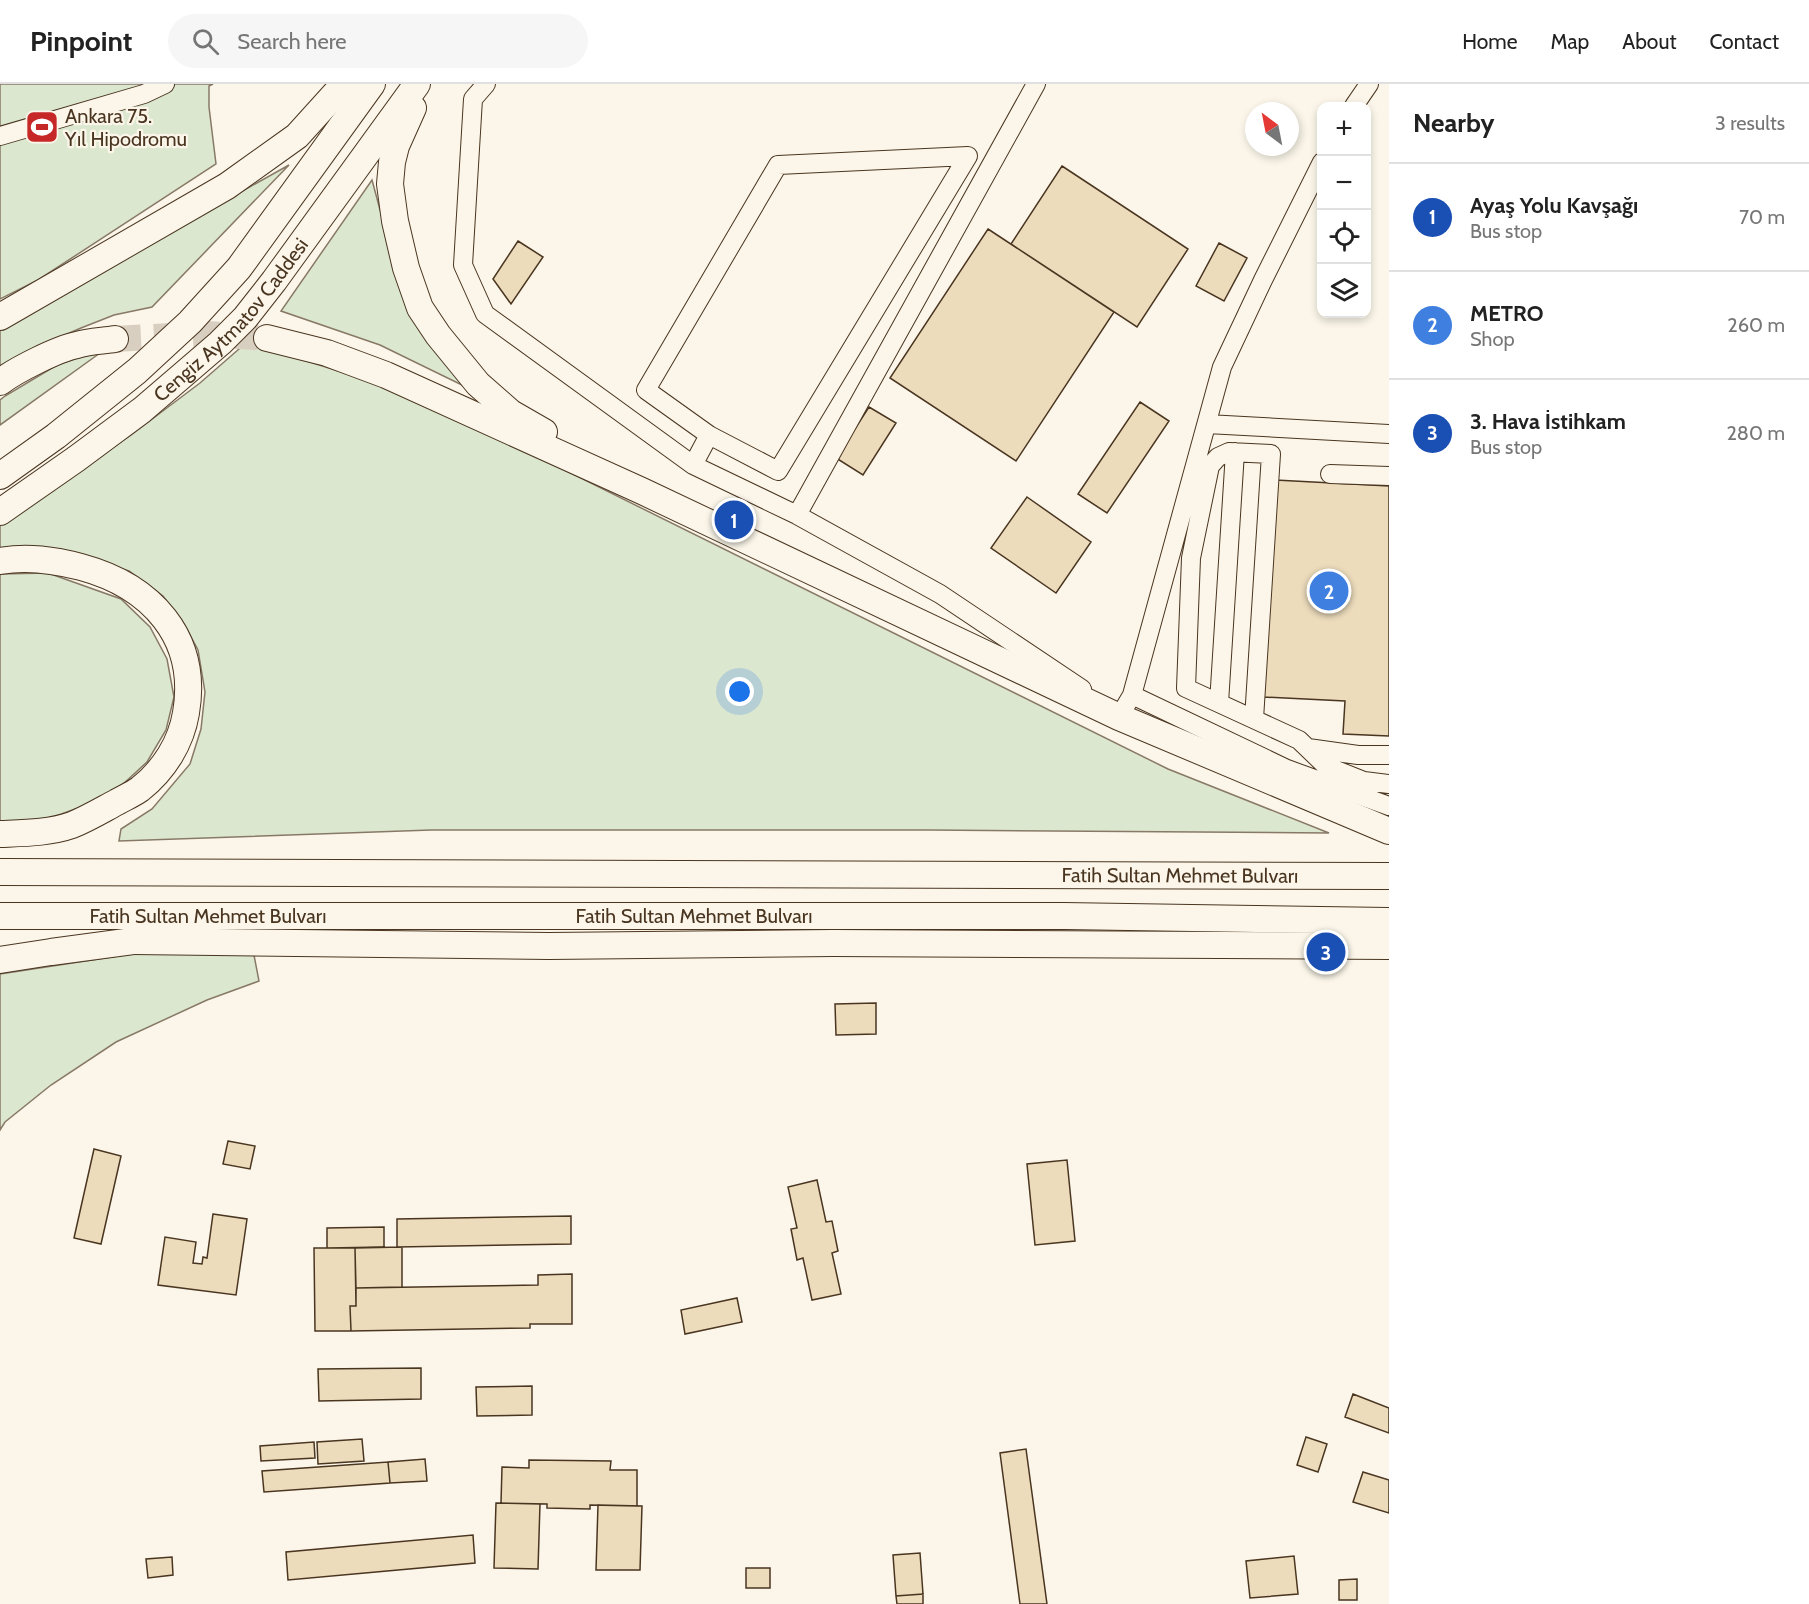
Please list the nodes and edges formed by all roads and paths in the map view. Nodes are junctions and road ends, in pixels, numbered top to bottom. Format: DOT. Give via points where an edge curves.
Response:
graph roads {
  1 [pos="165,84"];
  2 [pos="348,84"];
  3 [pos="372,84"];
  4 [pos="417,84"];
  5 [pos="425,84"];
  6 [pos="486,84"];
  7 [pos="1368,84"];
  8 [pos="1030,85"];
  9 [pos="1357,102"];
  10 [pos="0,136"];
  11 [pos="1317,172"];
  12 [pos="0,317"];
  13 [pos="267,338"];
  14 [pos="115,339"];
  15 [pos="0,382"];
  16 [pos="1207,424"];
  17 [pos="1389,434"];
  18 [pos="709,435"];
  19 [pos="1235,452"];
  20 [pos="693,465"];
  21 [pos="1330,474"];
  22 [pos="0,476"];
  23 [pos="1389,476"];
  24 [pos="642,491"];
  25 [pos="0,512"];
  26 [pos="797,515"];
  27 [pos="0,561"];
  28 [pos="1219,703"];
  29 [pos="1125,707"];
  30 [pos="1254,719"];
  31 [pos="1276,729"];
  32 [pos="1304,744"];
  33 [pos="1389,755"];
  34 [pos="1262,758"];
  35 [pos="1287,770"];
  36 [pos="1389,784"];
  37 [pos="1389,806"];
  38 [pos="1389,831"];
  39 [pos="0,834"];
  40 [pos="0,872"];
  41 [pos="1389,876"];
  42 [pos="0,916"];
  43 [pos="408,917"];
  44 [pos="1389,921"];
  45 [pos="133,941"];
  46 [pos="1389,946"];
  47 [pos="0,960"];
  1 -- 10 [label="street" via="144,94"];
  2 -- 12 [label="highway" via="297,136 236,180"];
  3 -- 22 [label="highway, Cengiz Aytmatov Caddesi" via="239,268 190,322 137,371"];
  4 -- 25 [label="highway, Cengiz Aytmatov Caddesi" via="245,318 142,410"];
  5 -- 24 [label="highway" via="396,146 390,184 406,268 420,308 478,384 511,412"];
  6 -- 20 [label="street" via="473,99 463,266 485,314"];
  7 -- 9 [label="street"];
  8 -- 26 [label="street"];
  11 -- 16 [label="street" via="1222,367"];
  13 -- 24 [label="highway" via="327,353 386,375"];
  14 -- 15 [label="highway" via="76,345"];
  16 -- 17 [label="street"];
  16 -- 29 [label="street"];
  18 -- 18 [label="street" via="646,390 778,165 968,156 778,471"];
  18 -- 20 [label="street"];
  19 -- 28 [label="street"];
  19 -- 28 [label="street" via="1218,457 1210,466 1191,558 1185,688"];
  19 -- 30 [label="street" via="1270,454"];
  20 -- 26 [label="street"];
  21 -- 23 [label="street"];
  24 -- 29 [label="highway"];
  26 -- 29 [label="street" via="940,594 1080,688"];
  27 -- 39 [label="highway" via="63,562 96,571 136,591 159,613 179,643 187,666 189,698 184,727 174,750 140,789 71,825"];
  28 -- 30 [label="street"];
  29 -- 34 [label="street"];
  29 -- 38 [label="highway"];
  30 -- 31 [label="street"];
  31 -- 32 [label="street"];
  31 -- 34 [label="street"];
  32 -- 33 [label="street" via="1358,755"];
  32 -- 35 [label="street"];
  32 -- 36 [label="street" via="1326,766 1364,781"];
  34 -- 35 [label="street"];
  35 -- 37 [label="street"];
  40 -- 41 [label="highway, Fatih Sultan Mehmet Bulvarı"];
  42 -- 43 [label="highway, Fatih Sultan Mehmet Bulvarı"];
  43 -- 44 [label="highway, Fatih Sultan Mehmet Bulvarı" via="1064,916"];
  43 -- 45 [label="highway" via="324,931 196,933"];
  45 -- 46 [label="highway" via="549,946"];
  45 -- 47 [label="highway"];
}
